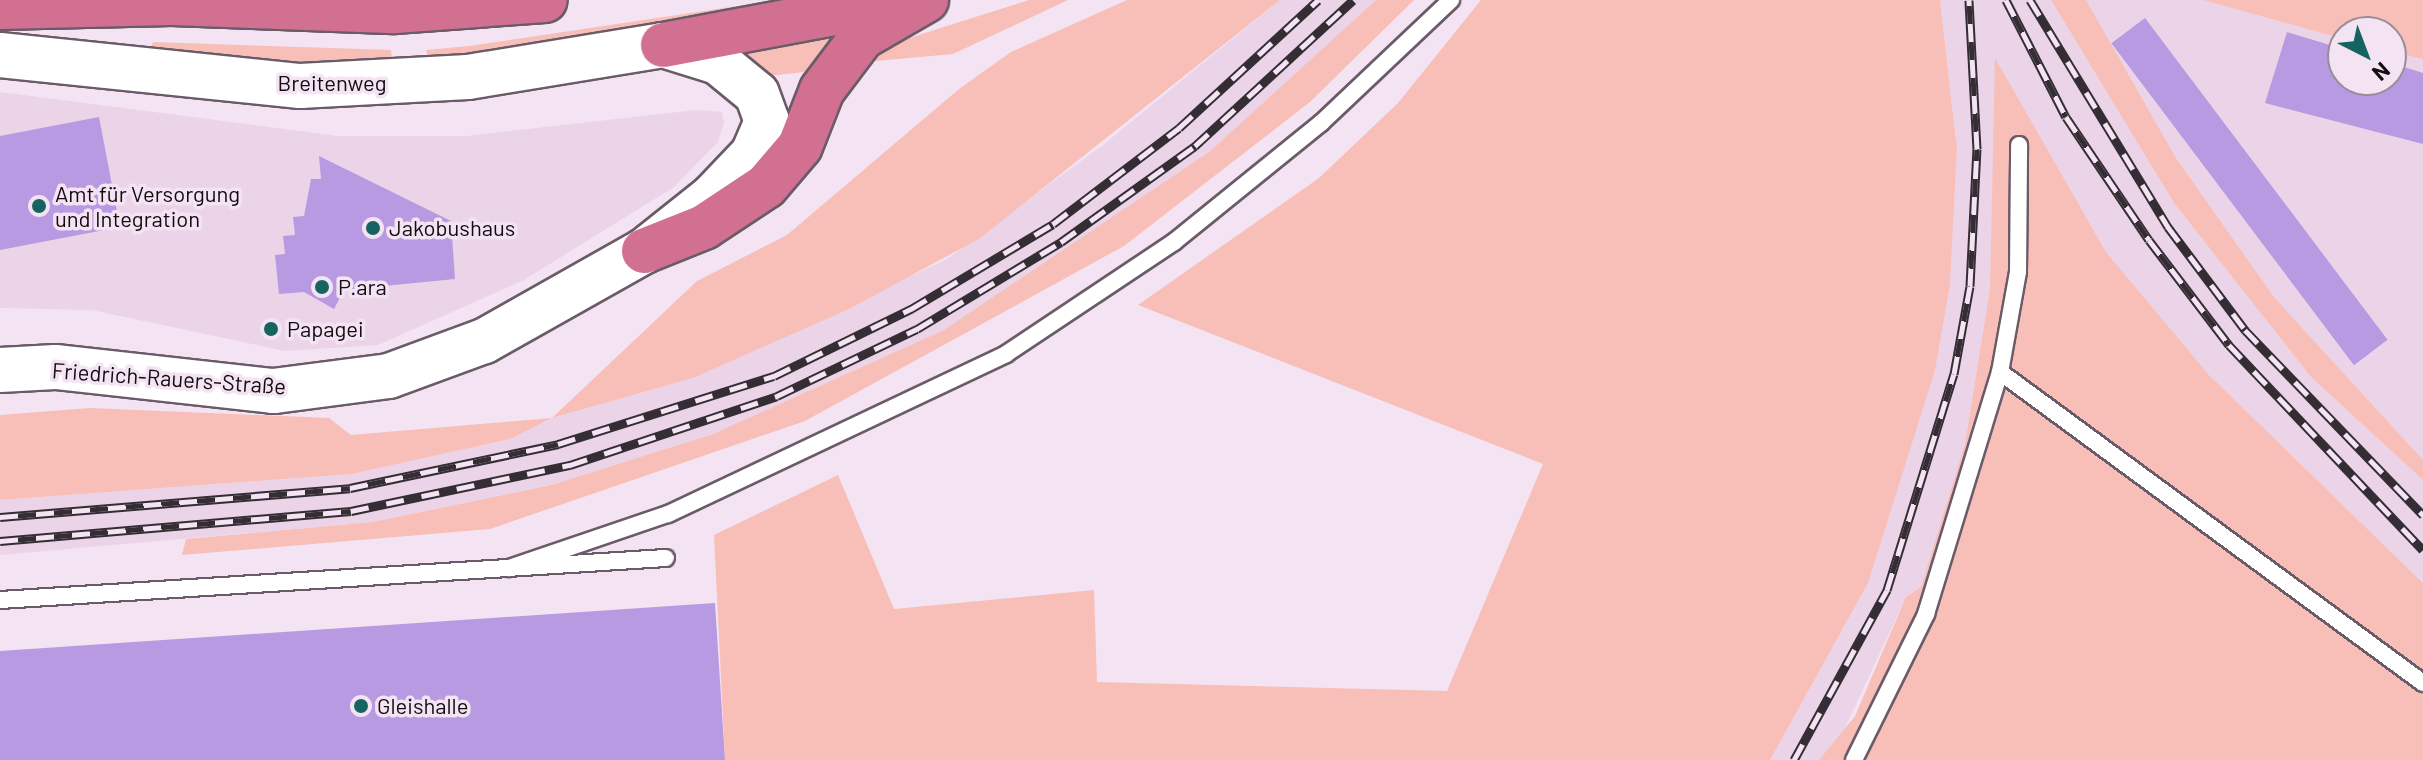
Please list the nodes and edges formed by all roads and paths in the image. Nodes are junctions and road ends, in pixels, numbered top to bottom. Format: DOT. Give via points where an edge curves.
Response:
graph roads {
  1 [pos="545,0"];
  2 [pos="903,0"];
  3 [pos="926,0"];
  4 [pos="1451,0"];
  5 [pos="0,7"];
  6 [pos="663,45"];
  7 [pos="0,55"];
  8 [pos="2019,145"];
  9 [pos="644,251"];
  10 [pos="0,370"];
  11 [pos="2000,372"];
  12 [pos="666,558"];
  13 [pos="509,568"];
  14 [pos="0,600"];
  15 [pos="2423,683"];
  16 [pos="1854,760"];
  1 -- 5 [label="highway" via="395,11 172,3"];
  2 -- 6 [label="highway"];
  3 -- 9 [label="highway" via="862,37 822,90 800,146 766,186 704,227"];
  4 -- 13 [label="lane" via="1321,123 1174,242 1006,354 668,514"];
  6 -- 7 [label="main road, Breitenweg" via="468,77 328,86"];
  6 -- 9 [label="main road, Friedrich-Rauers-Straße" via="718,62 757,94 767,121 753,154 712,197"];
  8 -- 11 [label="lane" via="2018,272"];
  9 -- 10 [label="main road, Friedrich-Rauers-Straße" via="484,341 389,376 273,391 55,367"];
  11 -- 15 [label="lane"];
  11 -- 16 [label="lane" via="1926,614"];
  12 -- 13 [label="lane"];
  13 -- 14 [label="lane"];
}
